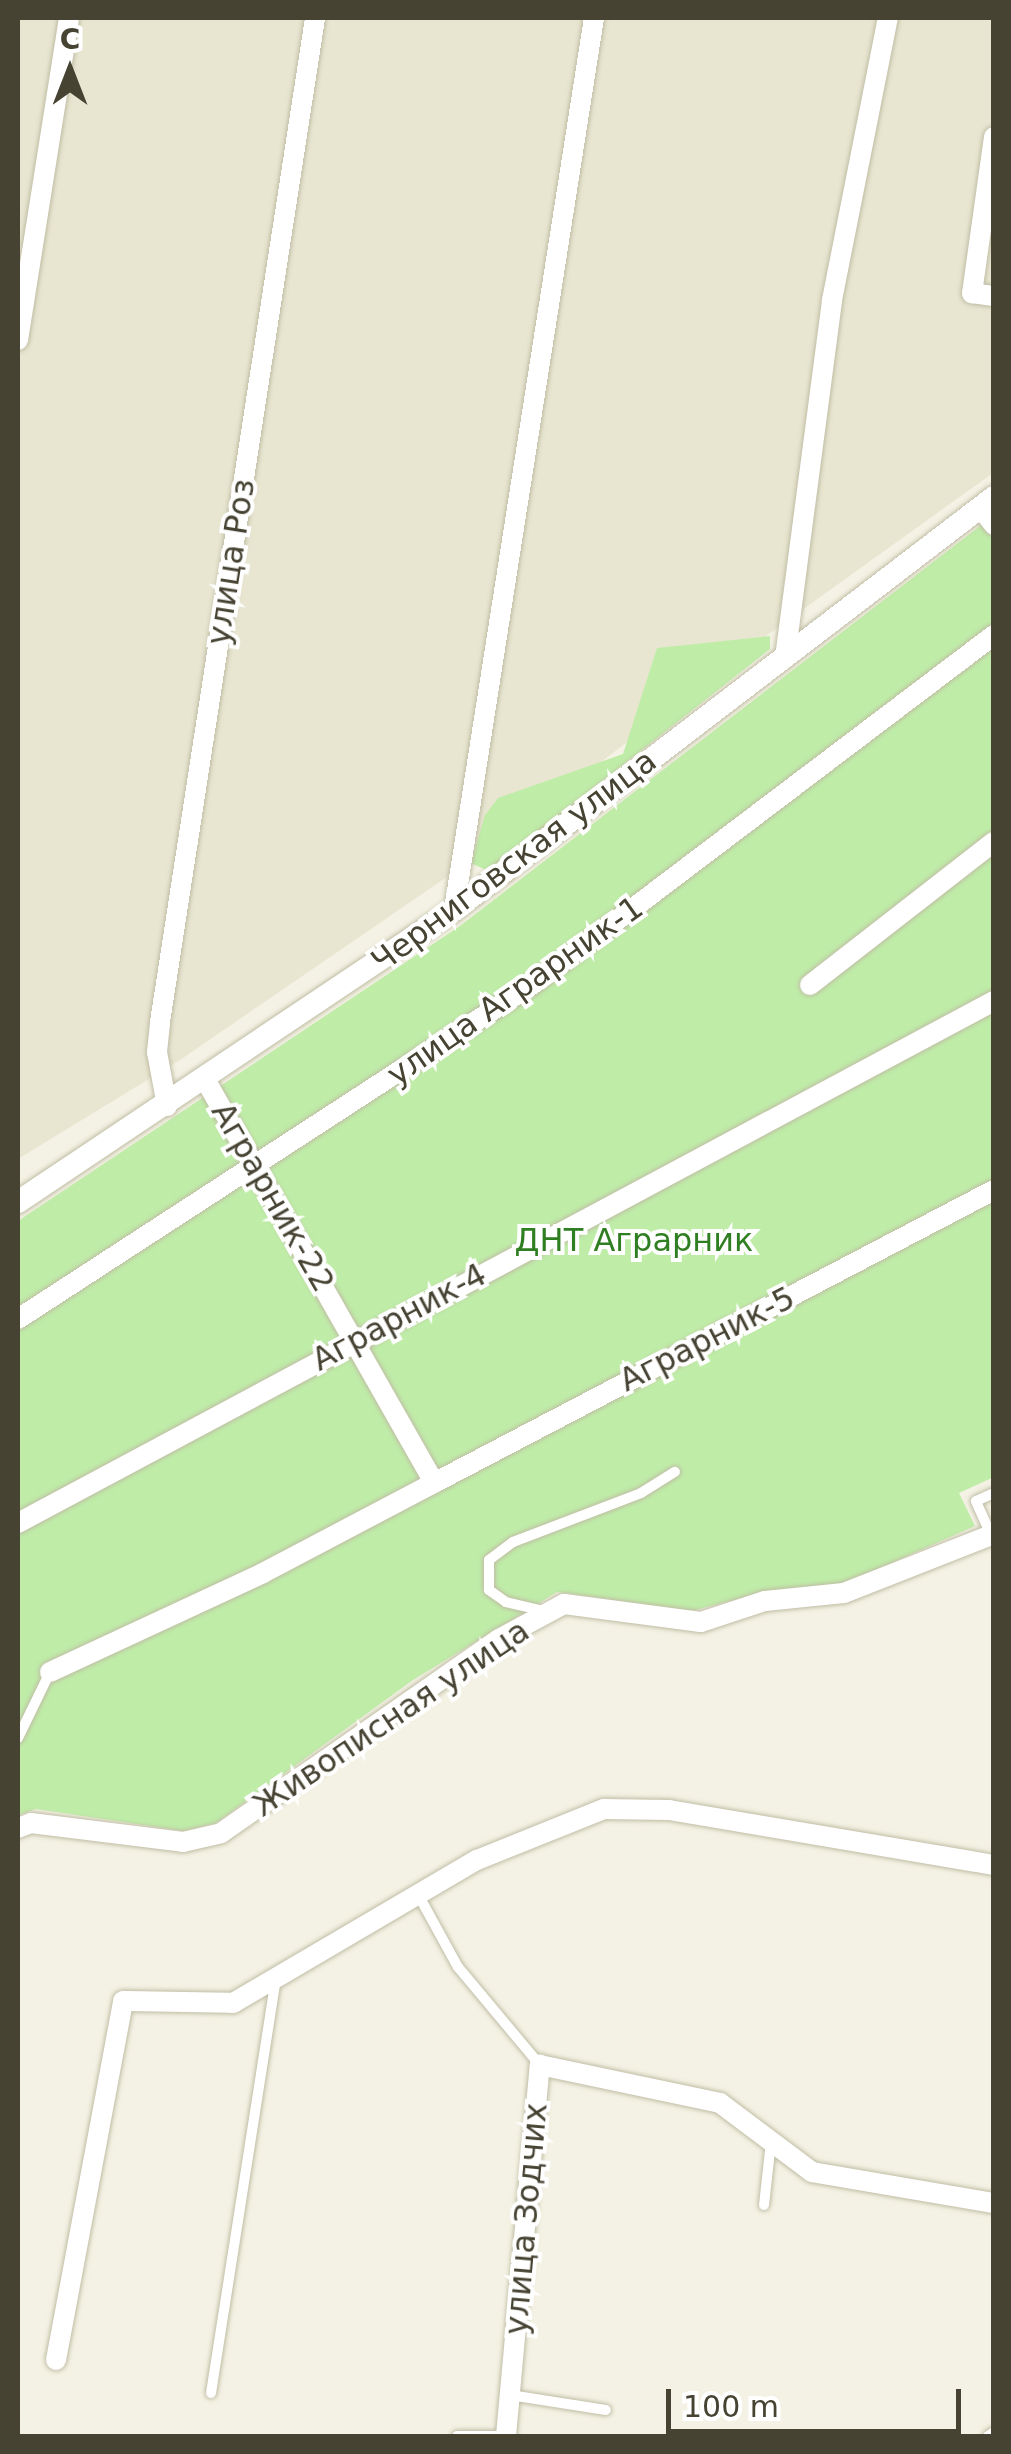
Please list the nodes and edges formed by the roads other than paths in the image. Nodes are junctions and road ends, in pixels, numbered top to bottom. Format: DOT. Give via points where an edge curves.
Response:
graph roads {
  1 [pos="69,18"];
  2 [pos="315,18"];
  3 [pos="594,18"];
  4 [pos="888,18"];
  5 [pos="994,137"];
  6 [pos="994,296"];
  7 [pos="18,340"];
  8 [pos="989,509"];
  9 [pos="994,635"];
  10 [pos="785,658"];
  11 [pos="994,842"];
  12 [pos="454,910"];
  13 [pos="810,984"];
  14 [pos="994,1000"];
  15 [pos="206,1081"];
  16 [pos="166,1106"];
  17 [pos="256,1168"];
  18 [pos="994,1190"];
  19 [pos="18,1202"];
  20 [pos="18,1319"];
  21 [pos="356,1340"];
  22 [pos="675,1472"];
  23 [pos="430,1477"];
  24 [pos="994,1493"];
  25 [pos="18,1523"];
  26 [pos="992,1534"];
  27 [pos="550,1612"];
  28 [pos="50,1672"];
  29 [pos="18,1738"];
  30 [pos="18,1828"];
  31 [pos="994,1865"];
  32 [pos="420,1898"];
  33 [pos="276,1977"];
  34 [pos="540,2064"];
  35 [pos="772,2141"];
  36 [pos="994,2204"];
  37 [pos="764,2205"];
  38 [pos="56,2360"];
  39 [pos="211,2393"];
  40 [pos="510,2395"];
  41 [pos="606,2410"];
  42 [pos="457,2436"];
  43 [pos="506,2436"];
  1 -- 7 [label="street"];
  2 -- 16 [label="street, улица Роз" via="160,1022 156,1052"];
  3 -- 12 [label="street"];
  4 -- 10 [label="street" via="832,300"];
  5 -- 6 [label="street" via="972,293"];
  8 -- 10 [label="street, Черниговская улица"];
  9 -- 17 [label="street, улица Аграрник-1" via="533,984"];
  10 -- 12 [label="street, Черниговская улица"];
  11 -- 13 [label="street"];
  12 -- 15 [label="street, Черниговская улица"];
  14 -- 21 [label="street, Аграрник-4"];
  15 -- 16 [label="street, Черниговская улица"];
  15 -- 17 [label="street, Аграрник-22"];
  16 -- 19 [label="street, Черниговская улица"];
  17 -- 20 [label="street, улица Аграрник-1"];
  17 -- 21 [label="street, Аграрник-22"];
  18 -- 23 [label="street, Аграрник-5"];
  21 -- 23 [label="street, Аграрник-22"];
  21 -- 25 [label="street, Аграрник-4"];
  22 -- 27 [label="lane" via="642,1493 513,1542 489,1560 484,1575 490,1590 506,1602"];
  23 -- 28 [label="street, Аграрник-5" via="142,1633"];
  24 -- 26 [label="lane" via="976,1501"];
  26 -- 27 [label="street, Живописная улица" via="844,1592 765,1601 701,1622 602,1605 564,1604"];
  27 -- 30 [label="street, Живописная улица" via="499,1639 221,1833 183,1842 31,1823"];
  28 -- 29 [label="lane"];
  31 -- 32 [label="street" via="670,1810 604,1809 477,1860"];
  32 -- 33 [label="street"];
  32 -- 34 [label="lane" via="458,1967"];
  33 -- 38 [label="street" via="233,2004 123,2002"];
  33 -- 39 [label="lane"];
  34 -- 35 [label="street, улица Зодчих" via="720,2103"];
  34 -- 40 [label="street, улица Зодчих"];
  35 -- 36 [label="street, улица Зодчих" via="812,2172"];
  35 -- 37 [label="lane"];
  40 -- 41 [label="lane"];
  40 -- 43 [label="street, улица Зодчих"];
  42 -- 43 [label="lane"];
}
